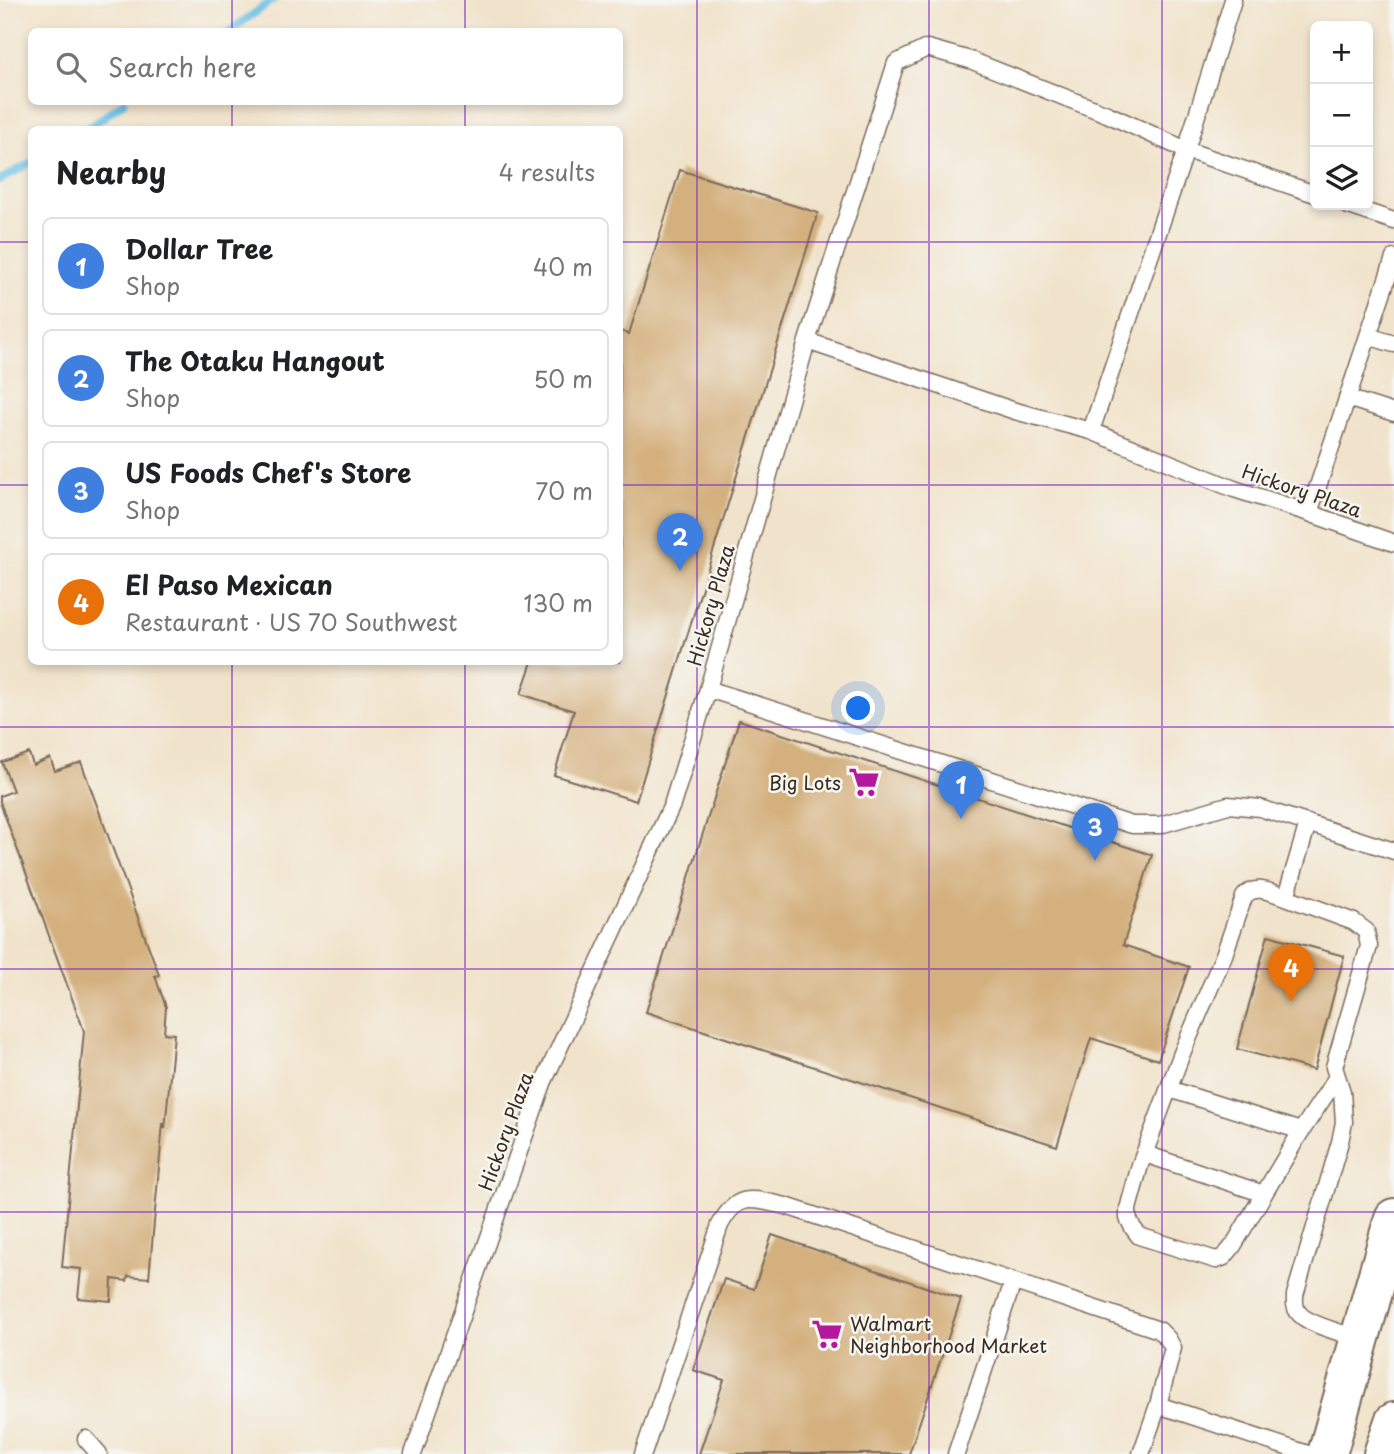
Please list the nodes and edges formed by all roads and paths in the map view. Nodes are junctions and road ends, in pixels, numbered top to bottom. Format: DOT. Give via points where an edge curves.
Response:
graph roads {
  1 [pos="1233,0"];
  2 [pos="1186,150"];
  3 [pos="1310,192"];
  4 [pos="1361,210"];
  5 [pos="1394,221"];
  6 [pos="1393,267"];
  7 [pos="1378,307"];
  8 [pos="1394,312"];
  9 [pos="1368,336"];
  10 [pos="807,341"];
  11 [pos="1394,344"];
  12 [pos="1347,398"];
  13 [pos="1394,413"];
  14 [pos="1091,431"];
  15 [pos="1309,513"];
  16 [pos="1394,543"];
  17 [pos="708,689"];
  18 [pos="1308,823"];
  19 [pos="1394,851"];
  20 [pos="1286,897"];
  21 [pos="1337,1077"];
  22 [pos="1169,1089"];
  23 [pos="1301,1131"];
  24 [pos="1145,1154"];
  25 [pos="1264,1194"];
  26 [pos="1394,1218"];
  27 [pos="1013,1282"];
  28 [pos="1360,1339"];
  29 [pos="1158,1405"];
  30 [pos="1394,1422"];
  31 [pos="86,1439"];
  32 [pos="99,1454"];
  33 [pos="413,1454"];
  34 [pos="643,1454"];
  35 [pos="956,1454"];
  36 [pos="1141,1454"];
  37 [pos="1308,1454"];
  38 [pos="1327,1454"];
  39 [pos="1384,1454"];
  1 -- 2 [label="lane"];
  2 -- 3 [label="lane"];
  2 -- 10 [label="lane" via="970,60 928,48 896,63"];
  2 -- 14 [label="lane"];
  4 -- 5 [label="lane"];
  6 -- 7 [label="lane"];
  7 -- 8 [label="lane"];
  7 -- 9 [label="lane"];
  9 -- 11 [label="lane"];
  9 -- 12 [label="lane"];
  10 -- 14 [label="lane, Hickory Plaza" via="1015,411"];
  10 -- 17 [label="lane, Hickory Plaza"];
  12 -- 13 [label="lane"];
  12 -- 15 [label="lane"];
  14 -- 15 [label="lane, Hickory Plaza" via="1234,489"];
  15 -- 16 [label="lane, Hickory Plaza"];
  17 -- 18 [label="lane" via="1132,825 1160,825 1228,805 1260,808"];
  17 -- 33 [label="lane, Hickory Plaza" via="672,805 544,1083"];
  18 -- 19 [label="lane"];
  18 -- 20 [label="lane"];
  20 -- 21 [label="lane" via="1354,922 1366,931 1369,946 1334,1067"];
  20 -- 22 [label="lane" via="1264,890 1244,897"];
  21 -- 23 [label="lane"];
  21 -- 28 [label="lane" via="1344,1122 1294,1296 1299,1315 1308,1321"];
  22 -- 23 [label="lane"];
  22 -- 24 [label="lane"];
  23 -- 25 [label="lane"];
  24 -- 25 [label="lane"];
  24 -- 25 [label="lane" via="1128,1209 1139,1236 1216,1260 1233,1246"];
  26 -- 28 [label="main road"];
  27 -- 29 [label="lane" via="1159,1330 1173,1348"];
  27 -- 34 [label="lane" via="786,1206 751,1199 738,1202 720,1225"];
  27 -- 35 [label="lane"];
  28 -- 38 [label="main road"];
  29 -- 36 [label="lane"];
  29 -- 37 [label="lane"];
  30 -- 39 [label="main road"];
  31 -- 32 [label="lane"];
}
